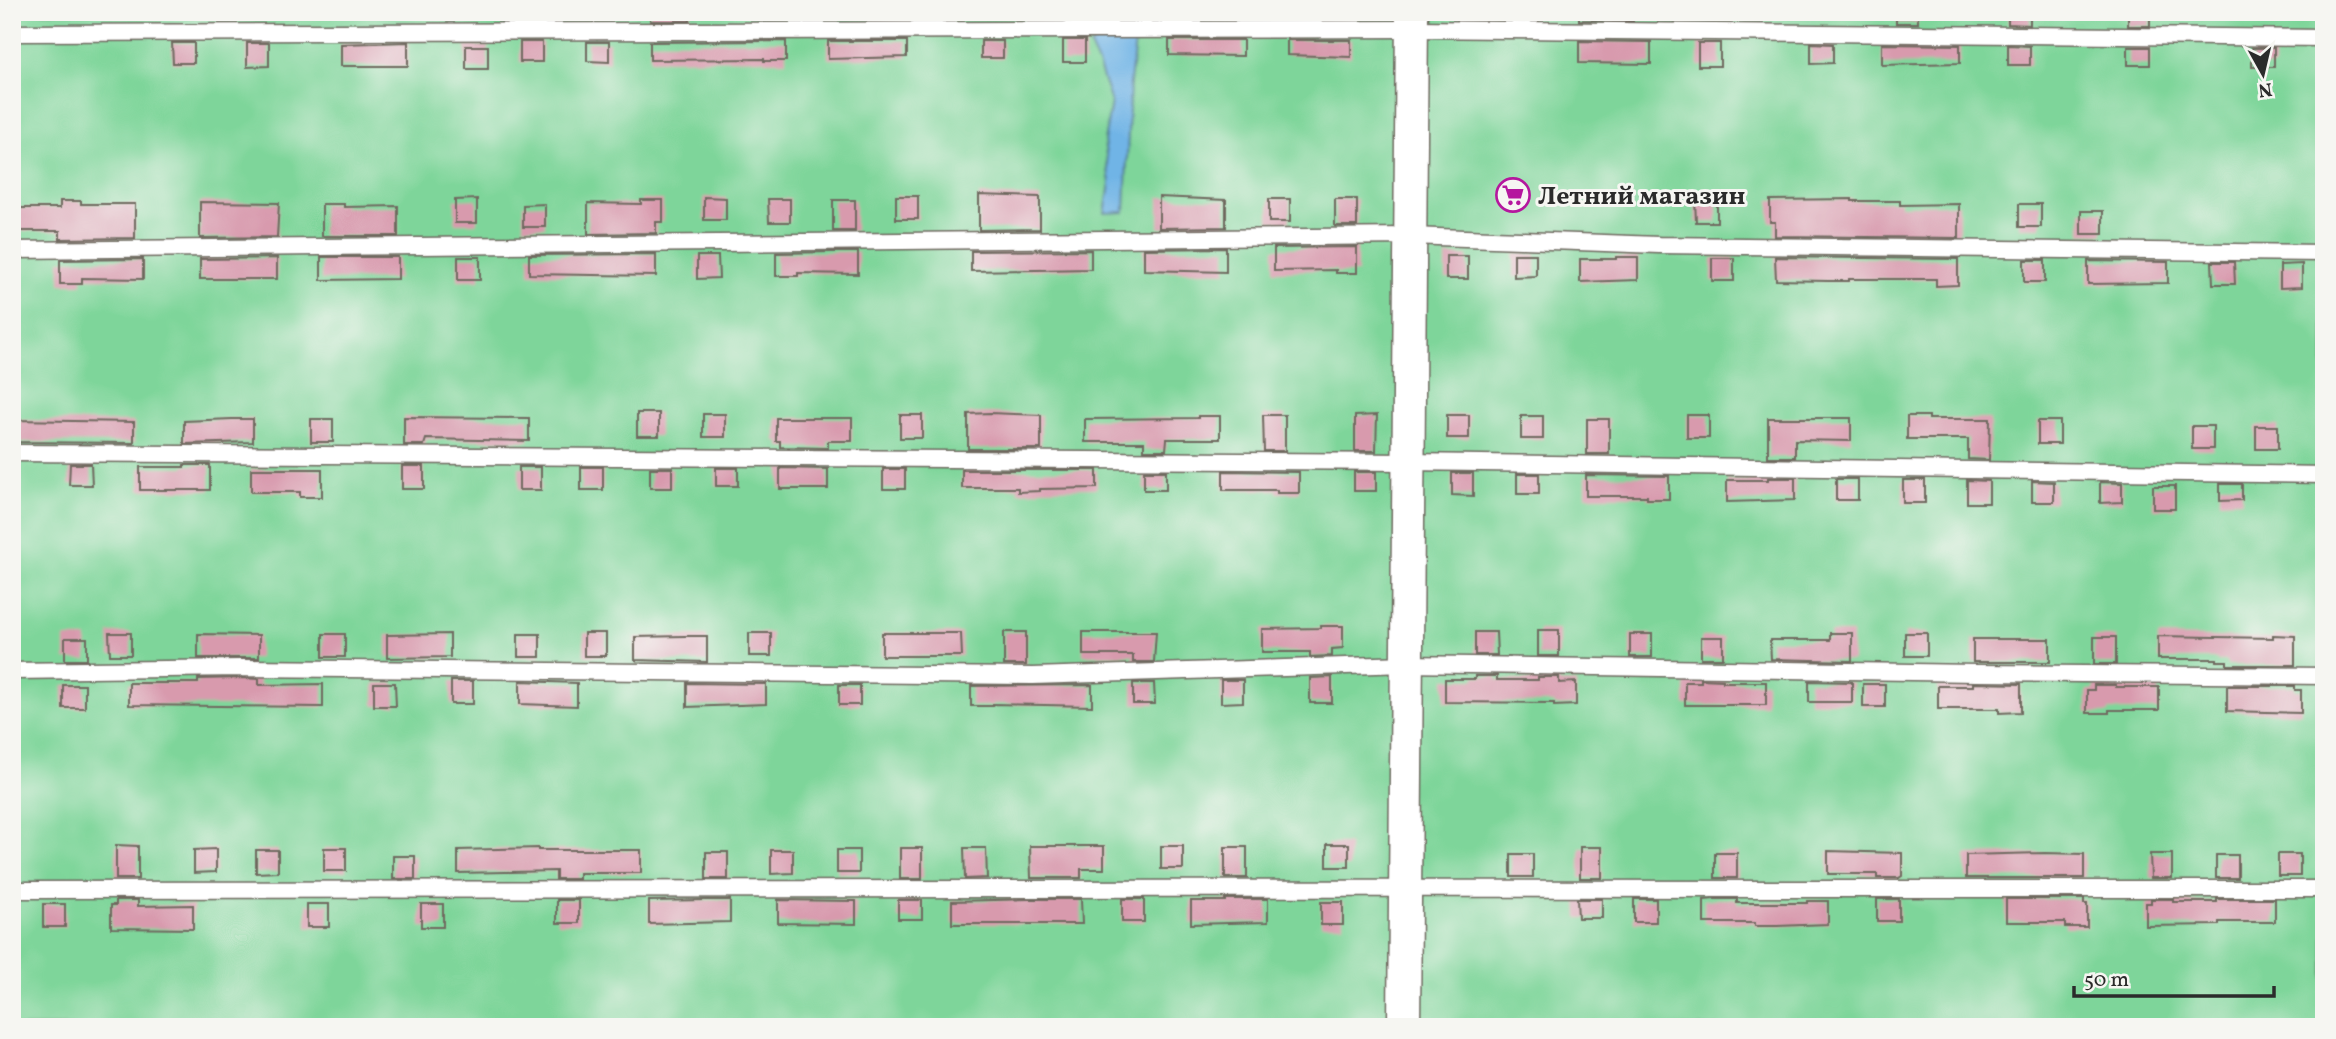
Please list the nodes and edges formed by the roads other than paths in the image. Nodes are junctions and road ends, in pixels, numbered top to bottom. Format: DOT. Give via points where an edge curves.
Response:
graph roads {
  1 [pos="1412,21"];
  2 [pos="12,33"];
  3 [pos="2324,38"];
  4 [pos="1410,236"];
  5 [pos="12,250"];
  6 [pos="2324,253"];
  7 [pos="12,453"];
  8 [pos="1408,462"];
  9 [pos="2324,475"];
  10 [pos="1407,664"];
  11 [pos="12,671"];
  12 [pos="2324,676"];
  13 [pos="1405,887"];
  14 [pos="2324,889"];
  15 [pos="12,890"];
  16 [pos="1404,1027"];
  1 -- 2 [label="lane"];
  1 -- 3 [label="lane"];
  1 -- 4 [label="street"];
  4 -- 5 [label="lane"];
  4 -- 6 [label="lane" via="1659,245"];
  4 -- 8 [label="street"];
  7 -- 8 [label="lane"];
  8 -- 9 [label="lane"];
  8 -- 10 [label="street"];
  10 -- 11 [label="lane" via="1033,676 242,668"];
  10 -- 12 [label="lane"];
  10 -- 13 [label="street"];
  13 -- 14 [label="lane"];
  13 -- 15 [label="lane"];
  13 -- 16 [label="street"];
}
